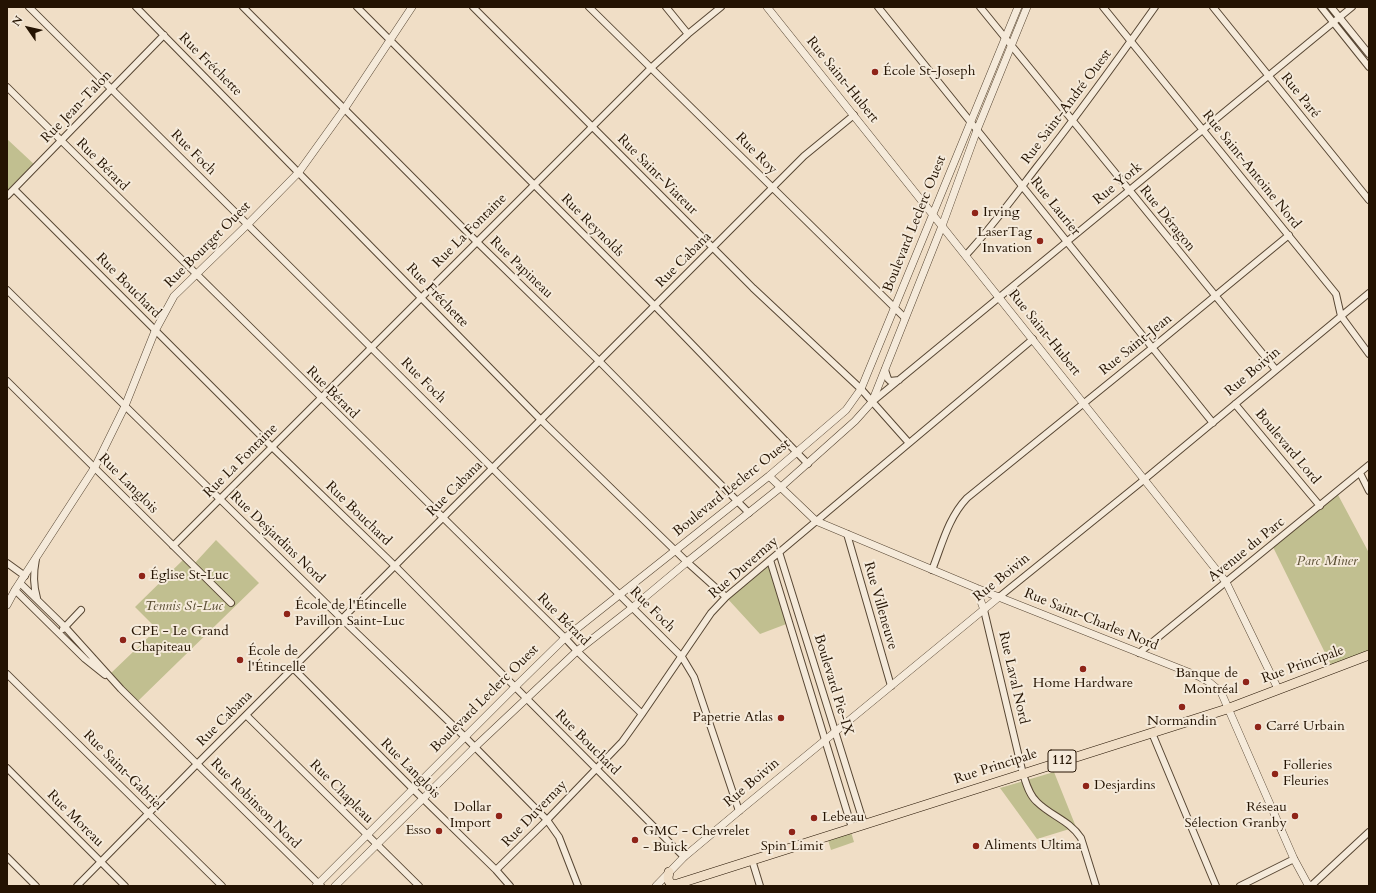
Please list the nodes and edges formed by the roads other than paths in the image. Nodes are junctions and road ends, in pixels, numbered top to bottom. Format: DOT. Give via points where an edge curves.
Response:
graph roads {
  1 [pos="29,7"];
  2 [pos="136,7"];
  3 [pos="243,7"];
  4 [pos="357,7"];
  5 [pos="412,7"];
  6 [pos="473,7"];
  7 [pos="589,7"];
  8 [pos="666,7"];
  9 [pos="721,7"];
  10 [pos="767,7"];
  11 [pos="878,7"];
  12 [pos="980,7"];
  13 [pos="1018,7"];
  14 [pos="1027,7"];
  15 [pos="1103,7"];
  16 [pos="1154,7"];
  17 [pos="1213,7"];
  18 [pos="1321,7"];
  19 [pos="1331,7"];
  20 [pos="1352,7"];
  21 [pos="1340,18"];
  22 [pos="1333,23"];
  23 [pos="688,34"];
  24 [pos="164,35"];
  25 [pos="1005,37"];
  26 [pos="390,39"];
  27 [pos="1130,42"];
  28 [pos="1012,45"];
  29 [pos="1369,54"];
  30 [pos="1369,67"];
  31 [pos="651,68"];
  32 [pos="1268,76"];
  33 [pos="7,87"];
  34 [pos="111,89"];
  35 [pos="345,108"];
  36 [pos="854,115"];
  37 [pos="970,121"];
  38 [pos="1073,121"];
  39 [pos="592,127"];
  40 [pos="1204,129"];
  41 [pos="977,130"];
  42 [pos="61,141"];
  43 [pos="299,172"];
  44 [pos="534,185"];
  45 [pos="1023,186"];
  46 [pos="773,188"];
  47 [pos="14,189"];
  48 [pos="1129,190"];
  49 [pos="7,196"];
  50 [pos="1369,200"];
  51 [pos="932,213"];
  52 [pos="248,224"];
  53 [pos="942,226"];
  54 [pos="1289,235"];
  55 [pos="477,242"];
  56 [pos="1067,242"];
  57 [pos="713,248"];
  58 [pos="966,255"];
  59 [pos="196,275"];
  60 [pos="7,290"];
  61 [pos="1369,293"];
  62 [pos="1215,296"];
  63 [pos="422,297"];
  64 [pos="999,297"];
  65 [pos="655,306"];
  66 [pos="895,308"];
  67 [pos="1341,316"];
  68 [pos="905,318"];
  69 [pos="156,330"];
  70 [pos="1033,339"];
  71 [pos="372,347"];
  72 [pos="1152,348"];
  73 [pos="1369,354"];
  74 [pos="600,362"];
  75 [pos="885,370"];
  76 [pos="1276,370"];
  77 [pos="899,380"];
  78 [pos="7,381"];
  79 [pos="861,389"];
  80 [pos="321,398"];
  81 [pos="872,402"];
  82 [pos="1084,403"];
  83 [pos="1235,404"];
  84 [pos="125,406"];
  85 [pos="542,420"];
  86 [pos="1213,423"];
  87 [pos="909,443"];
  88 [pos="272,447"];
  89 [pos="797,452"];
  90 [pos="808,464"];
  91 [pos="1369,465"];
  92 [pos="95,467"];
  93 [pos="493,468"];
  94 [pos="1360,473"];
  95 [pos="769,476"];
  96 [pos="1144,479"];
  97 [pos="781,487"];
  98 [pos="1369,491"];
  99 [pos="220,499"];
  100 [pos="737,500"];
  101 [pos="1320,506"];
  102 [pos="749,513"];
  103 [pos="443,518"];
  104 [pos="816,521"];
  105 [pos="847,534"];
  106 [pos="173,546"];
  107 [pos="675,551"];
  108 [pos="780,552"];
  109 [pos="36,560"];
  110 [pos="770,560"];
  111 [pos="687,562"];
  112 [pos="7,563"];
  113 [pos="395,566"];
  114 [pos="932,570"];
  115 [pos="25,576"];
  116 [pos="1226,582"];
  117 [pos="20,583"];
  118 [pos="976,588"];
  119 [pos="15,590"];
  120 [pos="619,594"];
  121 [pos="726,597"];
  122 [pos="998,597"];
  123 [pos="38,600"];
  124 [pos="232,603"];
  125 [pos="7,605"];
  126 [pos="632,608"];
  127 [pos="81,610"];
  128 [pos="984,610"];
  129 [pos="798,611"];
  130 [pos="786,614"];
  131 [pos="342,619"];
  132 [pos="65,627"];
  133 [pos="59,633"];
  134 [pos="565,638"];
  135 [pos="808,644"];
  136 [pos="796,647"];
  137 [pos="577,651"];
  138 [pos="1140,653"];
  139 [pos="1369,655"];
  140 [pos="682,656"];
  141 [pos="293,668"];
  142 [pos="7,674"];
  143 [pos="821,686"];
  144 [pos="891,686"];
  145 [pos="515,687"];
  146 [pos="122,689"];
  147 [pos="1278,689"];
  148 [pos="810,690"];
  149 [pos="526,699"];
  150 [pos="1227,709"];
  151 [pos="642,714"];
  152 [pos="246,715"];
  153 [pos="835,731"];
  154 [pos="1152,733"];
  155 [pos="465,737"];
  156 [pos="825,740"];
  157 [pos="475,747"];
  158 [pos="197,764"];
  159 [pos="7,768"];
  160 [pos="596,769"];
  161 [pos="1022,774"];
  162 [pos="852,784"];
  163 [pos="840,788"];
  164 [pos="413,789"];
  165 [pos="423,799"];
  166 [pos="739,811"];
  167 [pos="149,813"];
  168 [pos="547,820"];
  169 [pos="864,824"];
  170 [pos="852,828"];
  171 [pos="1369,832"];
  172 [pos="367,835"];
  173 [pos="377,844"];
  174 [pos="7,857"];
  175 [pos="684,857"];
  176 [pos="1294,858"];
  177 [pos="752,860"];
  178 [pos="101,862"];
  179 [pos="496,870"];
  180 [pos="669,872"];
  181 [pos="319,885"];
  182 [pos="673,885"];
  183 [pos="36,886"];
  184 [pos="77,886"];
  185 [pos="125,886"];
  186 [pos="222,886"];
  187 [pos="335,886"];
  188 [pos="419,886"];
  189 [pos="510,886"];
  190 [pos="578,886"];
  191 [pos="656,886"];
  192 [pos="665,886"];
  193 [pos="760,886"];
  194 [pos="1096,886"];
  195 [pos="1216,886"];
  196 [pos="1240,886"];
  197 [pos="1310,886"];
  1 -- 34 [label="street, Rue Foch"];
  2 -- 24 [label="street, Rue Fréchette"];
  3 -- 35 [label="street, Rue Papineau"];
  4 -- 26 [label="street, Rue Reynolds"];
  5 -- 26 [label="street, Rue Bourget Ouest"];
  6 -- 39 [label="street, Rue Saint-Viateur"];
  7 -- 31 [label="street, Rue Roy"];
  8 -- 23 [label="street"];
  9 -- 23 [label="street, Rue La Fontaine"];
  10 -- 36 [label="street, Rue Saint-Hubert"];
  11 -- 37 [label="street, Rue Laurier"];
  12 -- 25 [label="street, Rue Déragon"];
  13 -- 25 [label="street, Boulevard Leclerc Ouest"];
  14 -- 28 [label="street, Boulevard Leclerc Ouest"];
  15 -- 27 [label="street, Rue Saint-Antoine Nord"];
  16 -- 27 [label="street, Rue Saint-André Ouest"];
  17 -- 32 [label="street, Rue Paré"];
  18 -- 22 [label="street"];
  19 -- 21 [label="street"];
  20 -- 21 [label="street, Rue York"];
  21 -- 22 [label="street, Rue York"];
  21 -- 29 [label="street"];
  22 -- 30 [label="street"];
  22 -- 32 [label="street, Rue York"];
  23 -- 31 [label="street, Rue La Fontaine"];
  24 -- 34 [label="street, Rue Jean-Talon"];
  24 -- 43 [label="street, Rue Fréchette"];
  25 -- 28 [label="street, Rue Déragon"];
  25 -- 37 [label="street, Boulevard Leclerc Ouest"];
  26 -- 35 [label="street, Rue Bourget Ouest"];
  26 -- 44 [label="street, Rue Reynolds"];
  27 -- 38 [label="street, Rue Saint-André Ouest"];
  27 -- 40 [label="street, Rue Saint-Antoine Nord"];
  28 -- 38 [label="street, Rue Déragon"];
  28 -- 41 [label="street, Boulevard Leclerc Ouest"];
  31 -- 39 [label="street, Rue La Fontaine"];
  31 -- 46 [label="street, Rue Roy"];
  32 -- 40 [label="street, Rue York"];
  32 -- 50 [label="street, Rue Paré"];
  33 -- 42 [label="street, Rue Bérard"];
  34 -- 42 [label="street, Rue Jean-Talon"];
  34 -- 52 [label="street, Rue Foch"];
  35 -- 43 [label="street, Rue Bourget Ouest"];
  35 -- 55 [label="street, Rue Papineau"];
  36 -- 46 [label="street, Rue Cabana" via="804,156"];
  36 -- 51 [label="street, Rue Saint-Hubert"];
  37 -- 41 [label="street, Rue Laurier"];
  37 -- 51 [label="street, Boulevard Leclerc Ouest"];
  38 -- 45 [label="street, Rue Saint-André Ouest"];
  38 -- 48 [label="street, Rue Déragon"];
  39 -- 44 [label="street, Rue La Fontaine"];
  39 -- 57 [label="street, Rue Saint-Viateur"];
  40 -- 48 [label="street, Rue York"];
  40 -- 54 [label="street, Rue Saint-Antoine Nord"];
  41 -- 45 [label="street, Rue Laurier"];
  41 -- 53 [label="street, Boulevard Leclerc Ouest"];
  42 -- 47 [label="street, Rue Jean-Talon"];
  42 -- 59 [label="street, Rue Bérard"];
  43 -- 52 [label="street, Rue Bourget Ouest"];
  43 -- 63 [label="street, Rue Fréchette"];
  44 -- 55 [label="street, Rue La Fontaine"];
  44 -- 65 [label="street, Rue Reynolds"];
  45 -- 56 [label="street, Rue Laurier"];
  45 -- 58 [label="street, Rue Saint-André Ouest"];
  46 -- 57 [label="street, Rue Cabana"];
  46 -- 66 [label="street, Rue Roy"];
  47 -- 49 [label="street, Rue Jean-Talon"];
  47 -- 69 [label="street, Rue Bouchard"];
  48 -- 56 [label="street, Rue York"];
  48 -- 62 [label="street, Rue Déragon"];
  51 -- 53 [label="street, Rue Saint-Hubert"];
  51 -- 66 [label="street, Boulevard Leclerc Ouest"];
  52 -- 59 [label="street, Rue Bourget Ouest"];
  52 -- 71 [label="street, Rue Foch"];
  53 -- 58 [label="street, Rue Saint-Hubert"];
  53 -- 68 [label="street, Boulevard Leclerc Ouest"];
  54 -- 62 [label="street, Rue Saint-Jean"];
  54 -- 67 [label="street, Rue Saint-Antoine Nord" via="1336,294"];
  55 -- 63 [label="street, Rue La Fontaine"];
  55 -- 74 [label="street, Rue Papineau"];
  56 -- 64 [label="street, Rue York"];
  56 -- 72 [label="street, Rue Laurier"];
  57 -- 65 [label="street, Rue Cabana"];
  57 -- 79 [label="street, Rue Saint-Viateur"];
  58 -- 64 [label="street, Rue Saint-Hubert"];
  59 -- 69 [label="street, Rue Bourget Ouest" via="174,296"];
  59 -- 80 [label="street, Rue Bérard"];
  60 -- 84 [label="street, Rue Desjardins Nord"];
  61 -- 67 [label="street, Rue Boivin"];
  62 -- 72 [label="street, Rue Saint-Jean"];
  62 -- 76 [label="street, Rue Déragon"];
  63 -- 71 [label="street, Rue La Fontaine"];
  63 -- 85 [label="street, Rue Fréchette"];
  64 -- 70 [label="street, Rue Saint-Hubert"];
  64 -- 77 [label="street, Rue York"];
  65 -- 74 [label="street, Rue Cabana"];
  65 -- 89 [label="street, Rue Reynolds"];
  66 -- 68 [label="street, Rue Roy"];
  66 -- 79 [label="street, Boulevard Leclerc Ouest"];
  67 -- 73 [label="street, Rue Saint-Antoine Nord"];
  67 -- 76 [label="street, Rue Boivin"];
  68 -- 75 [label="street, Boulevard Leclerc Ouest"];
  69 -- 84 [label="street, Rue Bourget Ouest"];
  69 -- 88 [label="street, Rue Bouchard"];
  70 -- 82 [label="street, Rue Saint-Hubert"];
  70 -- 87 [label="street, Rue Duvernay"];
  71 -- 80 [label="street, Rue La Fontaine"];
  71 -- 93 [label="street, Rue Foch"];
  72 -- 82 [label="street, Rue Saint-Jean"];
  72 -- 86 [label="street, Rue Laurier"];
  74 -- 85 [label="street, Rue Cabana"];
  74 -- 100 [label="street, Rue Papineau"];
  75 -- 77 [label="street" via="890,381"];
  75 -- 81 [label="street, Boulevard Leclerc Ouest"];
  76 -- 83 [label="street, Rue Boivin"];
  77 -- 81 [label="street, Rue York"];
  78 -- 92 [label="street, Rue Langlois"];
  79 -- 81 [label="street, Rue Saint-Viateur"];
  79 -- 89 [label="street, Boulevard Leclerc Ouest" via="846,410"];
  80 -- 88 [label="street, Rue La Fontaine"];
  80 -- 103 [label="street, Rue Bérard"];
  81 -- 87 [label="street, Rue Saint-Viateur"];
  81 -- 90 [label="street, Boulevard Leclerc Ouest"];
  82 -- 96 [label="street, Rue Saint-Hubert"];
  82 -- 114 [label="street, Rue Saint-Jean" via="967,498 952,518"];
  83 -- 86 [label="street, Rue Boivin"];
  83 -- 101 [label="street, Boulevard Lord"];
  84 -- 92 [label="street, Rue Bourget Ouest"];
  84 -- 99 [label="street, Rue Desjardins Nord"];
  85 -- 93 [label="street, Rue Cabana"];
  85 -- 107 [label="street, Rue Fréchette"];
  86 -- 96 [label="street, Rue Boivin"];
  87 -- 104 [label="street, Rue Duvernay"];
  88 -- 99 [label="street, Rue La Fontaine"];
  88 -- 113 [label="street, Rue Bouchard"];
  89 -- 90 [label="street, Rue Reynolds"];
  89 -- 95 [label="street, Boulevard Leclerc Ouest"];
  90 -- 97 [label="street, Boulevard Leclerc Ouest"];
  91 -- 94 [label="street, Avenue du Parc"];
  92 -- 106 [label="street, Rue Langlois"];
  92 -- 109 [label="street, Rue Bourget Ouest"];
  93 -- 103 [label="street, Rue Cabana"];
  93 -- 120 [label="street, Rue Foch"];
  94 -- 98 [label="street"];
  94 -- 101 [label="street, Avenue du Parc"];
  95 -- 97 [label="street, Rue Saint-Charles Nord"];
  95 -- 100 [label="street, Boulevard Leclerc Ouest"];
  96 -- 116 [label="street, Rue Saint-Hubert"];
  96 -- 122 [label="street, Rue Boivin"];
  97 -- 102 [label="street, Boulevard Leclerc Ouest"];
  97 -- 104 [label="street, Rue Saint-Charles Nord"];
  99 -- 106 [label="street, Rue La Fontaine"];
  99 -- 131 [label="street, Rue Desjardins Nord"];
  100 -- 102 [label="street, Rue Papineau"];
  100 -- 107 [label="street, Boulevard Leclerc Ouest"];
  101 -- 116 [label="street, Avenue du Parc"];
  102 -- 111 [label="street, Boulevard Leclerc Ouest"];
  103 -- 113 [label="street, Rue Cabana"];
  103 -- 134 [label="street, Rue Bérard"];
  104 -- 105 [label="street, Rue Saint-Charles Nord"];
  104 -- 108 [label="street, Rue Duvernay"];
  105 -- 114 [label="street, Rue Saint-Charles Nord"];
  105 -- 144 [label="street, Rue Villeneuve"];
  106 -- 124 [label="street, Rue Langlois"];
  107 -- 111 [label="street, Rue Fréchette"];
  107 -- 120 [label="street, Boulevard Leclerc Ouest"];
  108 -- 110 [label="street, Rue Duvernay"];
  108 -- 129 [label="street, Boulevard Pie-IX"];
  109 -- 115 [label="street, Rue Bourget Ouest"];
  109 -- 123 [label="street" via="33,576"];
  110 -- 121 [label="street, Rue Duvernay"];
  110 -- 130 [label="street, Boulevard Pie-IX"];
  111 -- 121 [label="street, Rue Fréchette"];
  111 -- 126 [label="street, Boulevard Leclerc Ouest"];
  112 -- 115 [label="street"];
  113 -- 131 [label="street, Rue Cabana"];
  113 -- 145 [label="street, Rue Bouchard"];
  114 -- 118 [label="street, Rue Saint-Charles Nord"];
  115 -- 117 [label="street, Rue Bourget Ouest"];
  116 -- 138 [label="street, Avenue du Parc"];
  116 -- 147 [label="street, Rue Saint-Hubert"];
  117 -- 119 [label="street, Rue Bourget Ouest"];
  117 -- 123 [label="street, Rue Robinson Nord"];
  118 -- 122 [label="street, Rue Saint-Charles Nord"];
  118 -- 128 [label="street, Rue Laval Nord"];
  119 -- 125 [label="street, Rue Bourget Ouest"];
  119 -- 133 [label="street, Rue Robinson Nord"];
  120 -- 126 [label="street, Rue Foch"];
  120 -- 134 [label="street, Boulevard Leclerc Ouest"];
  121 -- 140 [label="street, Rue Duvernay" via="711,613"];
  122 -- 128 [label="street, Rue Boivin"];
  122 -- 138 [label="street, Rue Saint-Charles Nord"];
  123 -- 132 [label="street, Rue Robinson Nord"];
  126 -- 137 [label="street, Boulevard Leclerc Ouest"];
  126 -- 140 [label="street, Rue Foch"];
  127 -- 132 [label="street"];
  128 -- 144 [label="street, Rue Boivin"];
  128 -- 161 [label="street, Rue Laval Nord"];
  129 -- 130 [label="street"];
  129 -- 135 [label="street, Boulevard Pie-IX"];
  130 -- 136 [label="street, Boulevard Pie-IX"];
  131 -- 141 [label="street, Rue Cabana"];
  131 -- 155 [label="street, Rue Desjardins Nord"];
  132 -- 133 [label="street"];
  132 -- 146 [label="street, Rue Robinson Nord"];
  133 -- 146 [label="street, Rue Robinson Nord" via="85,659"];
  134 -- 137 [label="street, Rue Bérard"];
  134 -- 145 [label="street, Boulevard Leclerc Ouest"];
  135 -- 136 [label="street"];
  135 -- 143 [label="street, Boulevard Pie-IX"];
  136 -- 148 [label="street, Boulevard Pie-IX"];
  137 -- 149 [label="street, Boulevard Leclerc Ouest"];
  137 -- 151 [label="street, Rue Bérard"];
  138 -- 150 [label="street, Rue Saint-Charles Nord" via="1209,682 1221,692"];
  139 -- 147 [label="main road, Rue Principale / 112"];
  140 -- 151 [label="street, Rue Duvernay"];
  140 -- 166 [label="street, Rue Foch" via="694,677"];
  141 -- 152 [label="street, Rue Cabana"];
  141 -- 164 [label="street, Rue Langlois"];
  142 -- 167 [label="street, Rue Saint-Gabriel"];
  143 -- 148 [label="street"];
  143 -- 153 [label="street, Boulevard Pie-IX"];
  144 -- 153 [label="street, Rue Boivin"];
  145 -- 149 [label="street, Rue Bouchard"];
  145 -- 155 [label="street, Boulevard Leclerc Ouest"];
  146 -- 158 [label="street, Rue Robinson Nord"];
  147 -- 150 [label="main road, Rue Principale / 112"];
  148 -- 156 [label="street, Boulevard Pie-IX"];
  149 -- 157 [label="street, Boulevard Leclerc Ouest"];
  149 -- 160 [label="street, Rue Bouchard"];
  150 -- 154 [label="main road, Rue Principale / 112"];
  150 -- 176 [label="street, Rue Saint-Charles Nord"];
  151 -- 160 [label="street, Rue Duvernay" via="622,742"];
  152 -- 158 [label="street, Rue Cabana"];
  152 -- 172 [label="street, Rue Chapleau"];
  153 -- 156 [label="street, Rue Boivin"];
  153 -- 162 [label="street, Boulevard Pie-IX"];
  154 -- 161 [label="main road, Rue Principale / 112"];
  154 -- 195 [label="street"];
  155 -- 157 [label="street, Rue Desjardins Nord"];
  155 -- 164 [label="street, Boulevard Leclerc Ouest"];
  156 -- 163 [label="street, Boulevard Pie-IX"];
  156 -- 166 [label="street, Rue Boivin"];
  157 -- 165 [label="street, Boulevard Leclerc Ouest"];
  157 -- 168 [label="street, Rue Desjardins Nord"];
  158 -- 167 [label="street, Rue Cabana"];
  158 -- 181 [label="street, Rue Robinson Nord"];
  159 -- 178 [label="street, Rue Moreau"];
  160 -- 168 [label="street, Rue Duvernay"];
  160 -- 175 [label="street, Rue Bouchard"];
  161 -- 169 [label="main road, Rue Principale / 112"];
  161 -- 194 [label="street, Rue Laval Nord" via="1036,802 1072,826 1081,838"];
  162 -- 163 [label="street"];
  162 -- 169 [label="street, Boulevard Pie-IX"];
  163 -- 170 [label="street, Boulevard Pie-IX"];
  164 -- 165 [label="street, Rue Langlois"];
  164 -- 172 [label="street, Boulevard Leclerc Ouest"];
  165 -- 173 [label="street, Boulevard Leclerc Ouest"];
  165 -- 179 [label="street, Rue Langlois"];
  166 -- 175 [label="street, Rue Boivin"];
  167 -- 178 [label="street, Rue Cabana"];
  167 -- 186 [label="street, Rue Saint-Gabriel"];
  168 -- 179 [label="street, Rue Duvernay"];
  168 -- 190 [label="street, Rue Desjardins Nord" via="559,837"];
  169 -- 170 [label="main road, Rue Principale / 112"];
  170 -- 177 [label="main road, Rue Principale / 112"];
  171 -- 197 [label="street"];
  172 -- 173 [label="street, Rue Chapleau"];
  172 -- 181 [label="street, Boulevard Leclerc Ouest"];
  173 -- 187 [label="street, Boulevard Leclerc Ouest"];
  173 -- 188 [label="street, Rue Chapleau"];
  174 -- 183 [label="street"];
  175 -- 180 [label="street, Rue Boivin"];
  176 -- 196 [label="street"];
  176 -- 197 [label="street, Rue Saint-Charles Nord"];
  177 -- 182 [label="main road, Rue Principale / 112"];
  177 -- 193 [label="street"];
  178 -- 184 [label="street, Rue Cabana"];
  178 -- 185 [label="street, Rue Moreau"];
  179 -- 189 [label="street, Rue Langlois"];
  180 -- 182 [label="main road" via="669,882"];
  180 -- 191 [label="street, Rue Boivin"];
  182 -- 192 [label="main road, Rue Principale / 112"];
}
